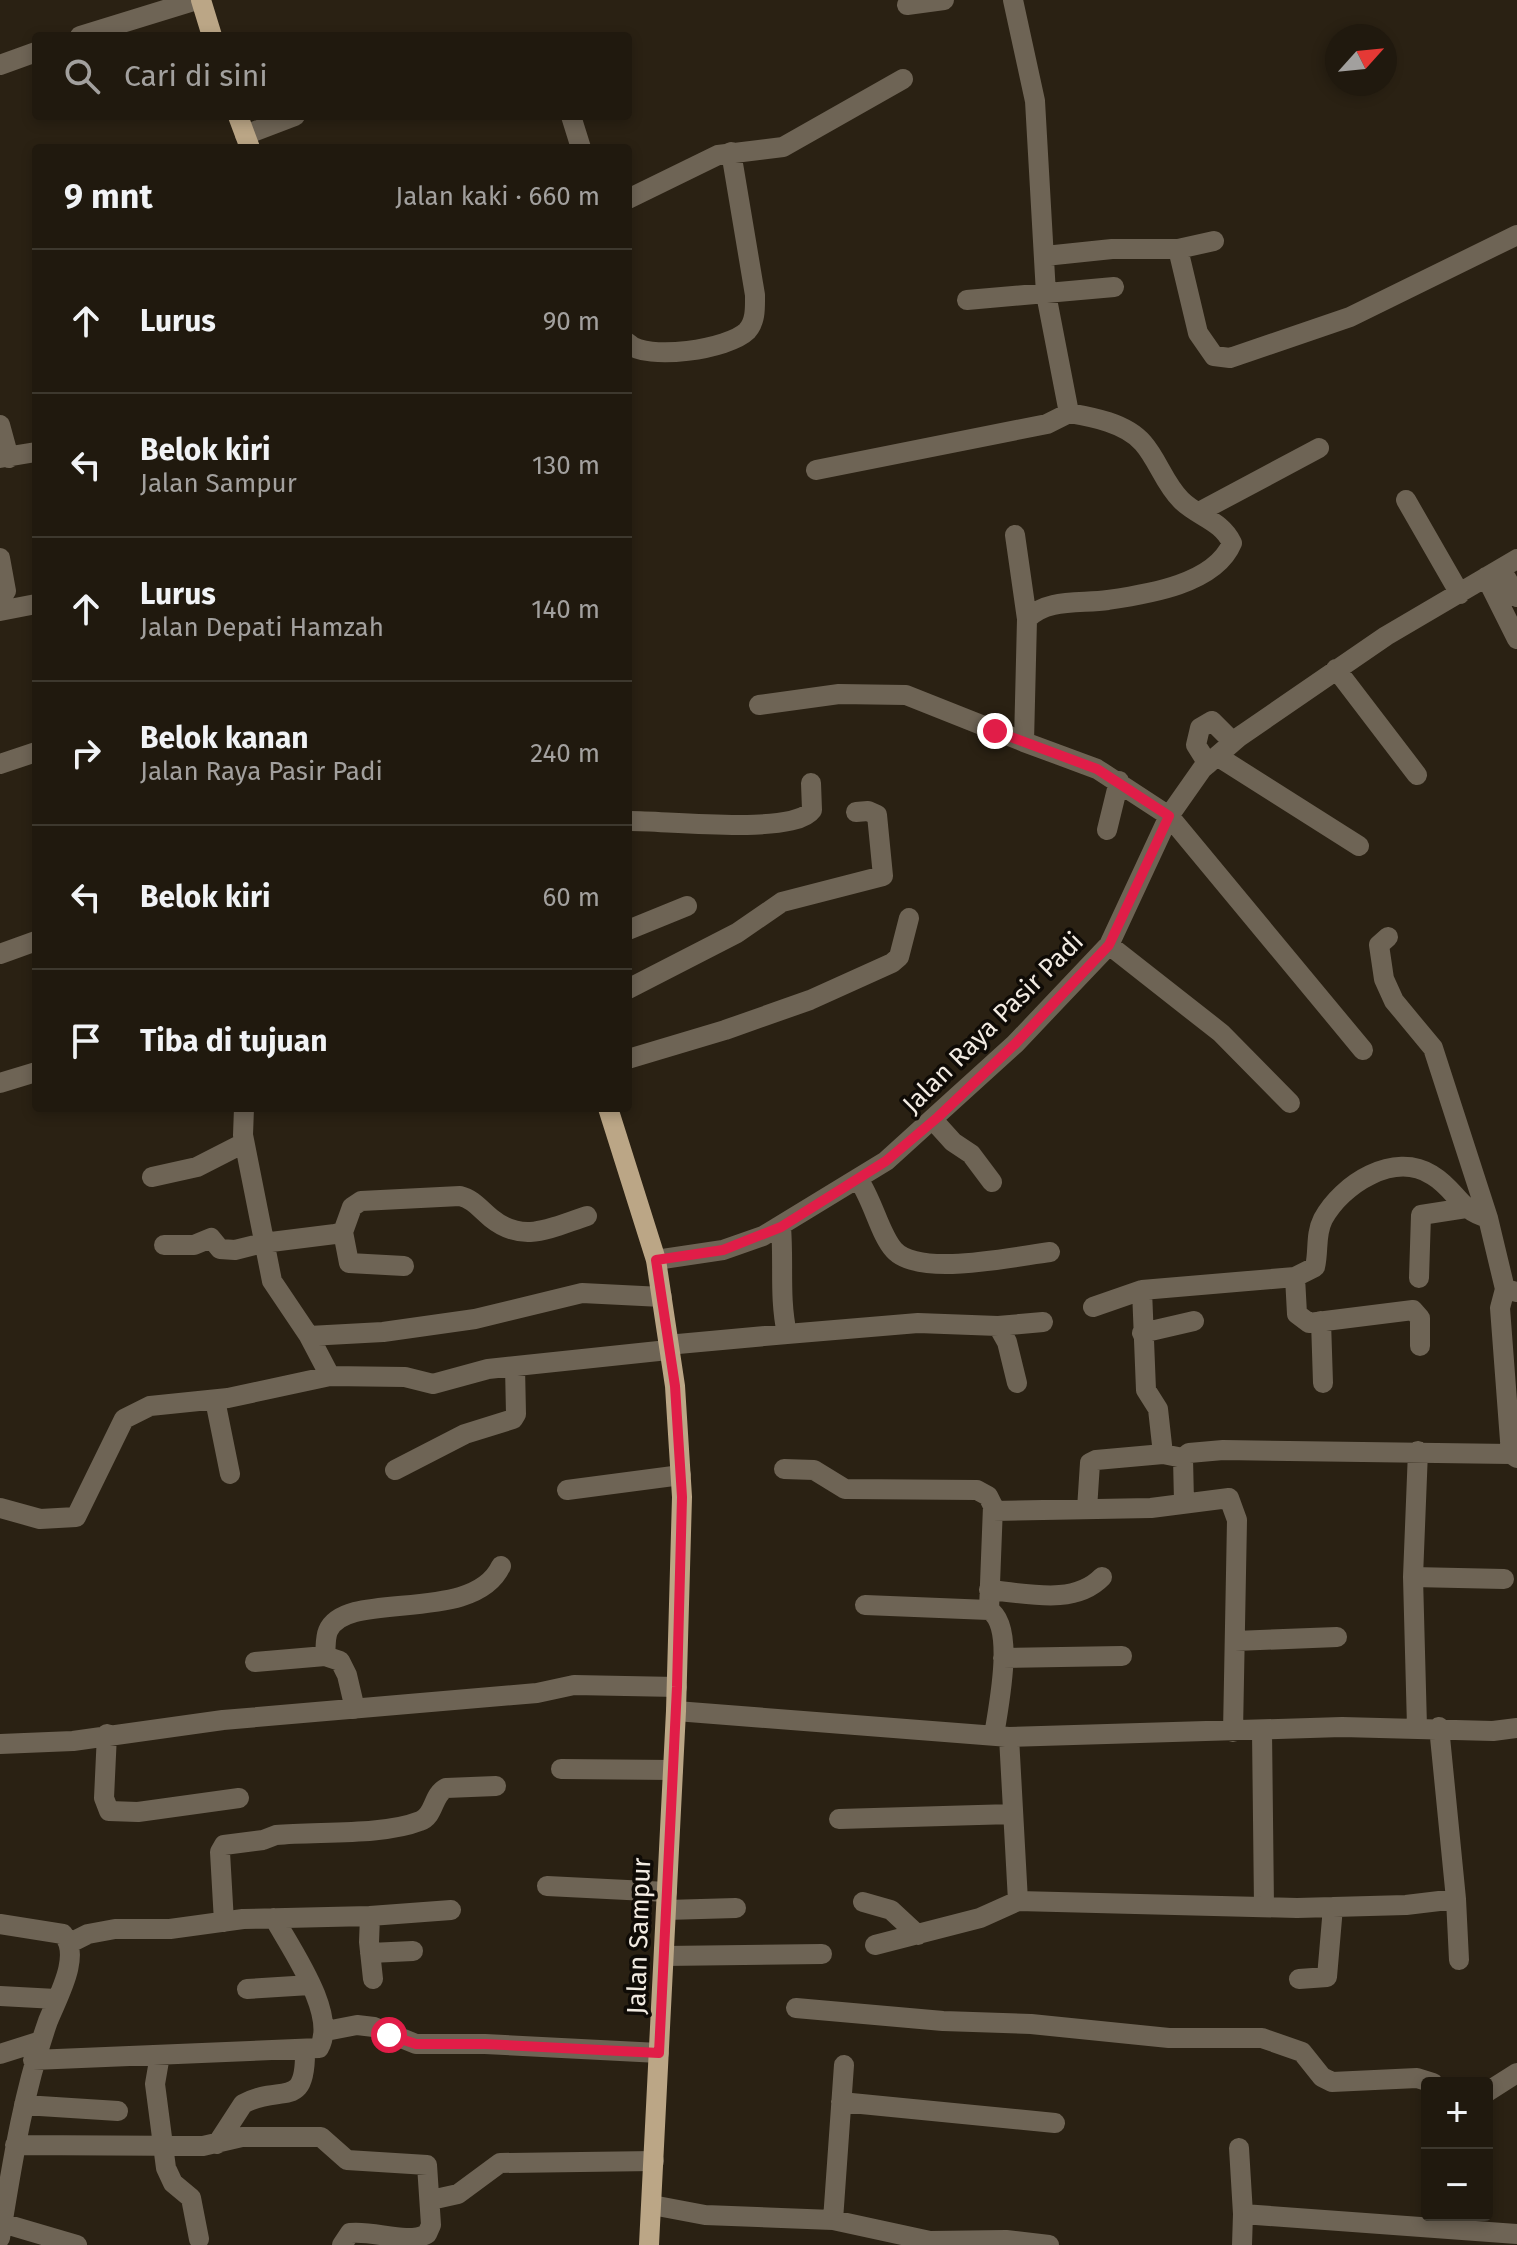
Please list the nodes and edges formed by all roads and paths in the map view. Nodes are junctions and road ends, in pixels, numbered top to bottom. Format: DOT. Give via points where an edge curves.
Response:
graph roads {
  1 [pos="199,0"];
  2 [pos="944,0"];
  3 [pos="1013,0"];
  4 [pos="907,5"];
  5 [pos="93,32"];
  6 [pos="211,32"];
  7 [pos="32,53"];
  8 [pos="0,65"];
  9 [pos="903,79"];
  10 [pos="283,120"];
  11 [pos="572,120"];
  12 [pos="245,133"];
  13 [pos="580,144"];
  14 [pos="731,152"];
  15 [pos="632,197"];
  16 [pos="1517,235"];
  17 [pos="1214,241"];
  18 [pos="1178,249"];
  19 [pos="1045,256"];
  20 [pos="1114,287"];
  21 [pos="1046,294"];
  22 [pos="967,300"];
  23 [pos="632,344"];
  24 [pos="1069,413"];
  25 [pos="0,425"];
  26 [pos="1319,448"];
  27 [pos="32,453"];
  28 [pos="4,458"];
  29 [pos="816,470"];
  30 [pos="1406,500"];
  31 [pos="1199,512"];
  32 [pos="1015,535"];
  33 [pos="0,558"];
  34 [pos="1502,568"];
  35 [pos="1460,594"];
  36 [pos="1517,597"];
  37 [pos="0,599"];
  38 [pos="32,605"];
  39 [pos="0,611"];
  40 [pos="1027,619"];
  41 [pos="1517,639"];
  42 [pos="1336,669"];
  43 [pos="759,705"];
  44 [pos="1024,742"];
  45 [pos="32,753"];
  46 [pos="1220,754"];
  47 [pos="0,764"];
  48 [pos="1417,775"];
  49 [pos="1119,781"];
  50 [pos="811,783"];
  51 [pos="856,812"];
  52 [pos="1169,816"];
  53 [pos="632,821"];
  54 [pos="1107,830"];
  55 [pos="1359,846"];
  56 [pos="687,906"];
  57 [pos="909,918"];
  58 [pos="632,928"];
  59 [pos="1388,937"];
  60 [pos="32,942"];
  61 [pos="1109,945"];
  62 [pos="0,954"];
  63 [pos="632,987"];
  64 [pos="1363,1050"];
  65 [pos="632,1058"];
  66 [pos="32,1073"];
  67 [pos="0,1083"];
  68 [pos="1290,1103"];
  69 [pos="244,1112"];
  70 [pos="609,1112"];
  71 [pos="934,1121"];
  72 [pos="244,1143"];
  73 [pos="152,1177"];
  74 [pos="858,1179"];
  75 [pos="992,1182"];
  76 [pos="1466,1208"];
  77 [pos="587,1216"];
  78 [pos="1488,1218"];
  79 [pos="781,1227"];
  80 [pos="343,1232"];
  81 [pos="263,1243"];
  82 [pos="164,1245"];
  83 [pos="1050,1252"];
  84 [pos="656,1260"];
  85 [pos="404,1266"];
  86 [pos="1295,1277"];
  87 [pos="1419,1278"];
  88 [pos="1142,1290"];
  89 [pos="1511,1290"];
  90 [pos="662,1297"];
  91 [pos="1093,1307"];
  92 [pos="1194,1321"];
  93 [pos="1321,1321"];
  94 [pos="1043,1322"];
  95 [pos="998,1326"];
  96 [pos="1142,1333"];
  97 [pos="787,1334"];
  98 [pos="309,1336"];
  99 [pos="1420,1346"];
  100 [pos="668,1347"];
  101 [pos="515,1367"];
  102 [pos="330,1376"];
  103 [pos="1017,1383"];
  104 [pos="1323,1383"];
  105 [pos="215,1400"];
  106 [pos="1418,1451"];
  107 [pos="1173,1456"];
  108 [pos="1514,1456"];
  109 [pos="784,1469"];
  110 [pos="395,1470"];
  111 [pos="230,1474"];
  112 [pos="681,1475"];
  113 [pos="567,1490"];
  114 [pos="1184,1502"];
  115 [pos="0,1508"];
  116 [pos="1087,1509"];
  117 [pos="993,1511"];
  118 [pos="501,1566"];
  119 [pos="1102,1577"];
  120 [pos="1413,1577"];
  121 [pos="1504,1579"];
  122 [pos="989,1600"];
  123 [pos="865,1605"];
  124 [pos="1337,1637"];
  125 [pos="1235,1641"];
  126 [pos="325,1656"];
  127 [pos="1122,1656"];
  128 [pos="1003,1658"];
  129 [pos="255,1662"];
  130 [pos="677,1682"];
  131 [pos="355,1709"];
  132 [pos="676,1711"];
  133 [pos="1417,1727"];
  134 [pos="1439,1727"];
  135 [pos="1517,1728"];
  136 [pos="1262,1731"];
  137 [pos="1233,1732"];
  138 [pos="107,1734"];
  139 [pos="1002,1737"];
  140 [pos="0,1744"];
  141 [pos="561,1769"];
  142 [pos="673,1770"];
  143 [pos="496,1786"];
  144 [pos="239,1798"];
  145 [pos="1013,1814"];
  146 [pos="839,1819"];
  147 [pos="547,1886"];
  148 [pos="1456,1899"];
  149 [pos="666,1901"];
  150 [pos="1018,1901"];
  151 [pos="863,1902"];
  152 [pos="1264,1906"];
  153 [pos="1333,1907"];
  154 [pos="736,1908"];
  155 [pos="451,1910"];
  156 [pos="370,1916"];
  157 [pos="274,1918"];
  158 [pos="224,1922"];
  159 [pos="0,1924"];
  160 [pos="918,1935"];
  161 [pos="70,1943"];
  162 [pos="875,1945"];
  163 [pos="413,1951"];
  164 [pos="370,1953"];
  165 [pos="822,1954"];
  166 [pos="664,1956"];
  167 [pos="1459,1960"];
  168 [pos="373,1979"];
  169 [pos="1299,1979"];
  170 [pos="310,1985"];
  171 [pos="247,1989"];
  172 [pos="0,1996"];
  173 [pos="56,1999"];
  174 [pos="796,2008"];
  175 [pos="326,2031"];
  176 [pos="37,2050"];
  177 [pos="305,2050"];
  178 [pos="659,2053"];
  179 [pos="0,2054"];
  180 [pos="160,2055"];
  181 [pos="844,2065"];
  182 [pos="1517,2073"];
  183 [pos="1421,2079"];
  184 [pos="1493,2088"];
  185 [pos="841,2102"];
  186 [pos="24,2105"];
  187 [pos="118,2111"];
  188 [pos="1055,2123"];
  189 [pos="217,2144"];
  190 [pos="15,2145"];
  191 [pos="165,2145"];
  192 [pos="1239,2148"];
  193 [pos="654,2161"];
  194 [pos="431,2200"];
  195 [pos="652,2205"];
  196 [pos="1243,2214"];
  197 [pos="833,2220"];
  198 [pos="1,2231"];
  199 [pos="1517,2234"];
  200 [pos="199,2239"];
  201 [pos="77,2245"];
  202 [pos="342,2245"];
  203 [pos="649,2245"];
  204 [pos="1049,2245"];
  205 [pos="1242,2245"];
  1 -- 5 [label="street"];
  1 -- 6 [label="main road"];
  2 -- 4 [label="street"];
  3 -- 19 [label="street" via="1035,101"];
  7 -- 8 [label="street"];
  9 -- 14 [label="street" via="783,147"];
  10 -- 12 [label="street"];
  11 -- 13 [label="street"];
  14 -- 15 [label="street"];
  14 -- 23 [label="street" via="755,295 748,330 721,346 652,352"];
  16 -- 18 [label="street" via="1350,317 1230,358 1214,356 1198,333"];
  17 -- 18 [label="street"];
  18 -- 19 [label="street"];
  19 -- 21 [label="street"];
  20 -- 21 [label="street"];
  21 -- 22 [label="street"];
  21 -- 24 [label="street"];
  24 -- 29 [label="street" via="1047,424"];
  24 -- 31 [label="street" via="1116,425 1142,442 1160,475 1182,502"];
  25 -- 28 [label="street"];
  26 -- 31 [label="street"];
  27 -- 28 [label="street"];
  30 -- 35 [label="street"];
  31 -- 40 [label="street" via="1225,529 1232,543 1225,559 1176,586 1043,606"];
  32 -- 40 [label="street"];
  33 -- 37 [label="street" via="6,591"];
  34 -- 35 [label="street, Jalan Raya Pasir Padi"];
  34 -- 36 [label="street"];
  34 -- 41 [label="street"];
  35 -- 42 [label="street, Jalan Raya Pasir Padi"];
  38 -- 39 [label="street"];
  40 -- 44 [label="street"];
  42 -- 46 [label="street, Jalan Raya Pasir Padi"];
  42 -- 48 [label="street"];
  43 -- 44 [label="street" via="839,694 906,695"];
  44 -- 49 [label="street"];
  45 -- 47 [label="street"];
  46 -- 52 [label="street, Jalan Raya Pasir Padi"];
  46 -- 55 [label="street"];
  49 -- 52 [label="street"];
  49 -- 54 [label="street"];
  50 -- 53 [label="street" via="812,810 803,818 746,826"];
  51 -- 63 [label="street" via="877,815 883,876 782,902 737,933"];
  52 -- 61 [label="street, Jalan Raya Pasir Padi"];
  52 -- 64 [label="street"];
  56 -- 58 [label="street"];
  57 -- 65 [label="street" via="899,957 892,963 810,1000"];
  59 -- 78 [label="street" via="1379,945 1384,979 1394,1001 1433,1048"];
  60 -- 62 [label="street"];
  61 -- 68 [label="street" via="1221,1033"];
  61 -- 71 [label="street, Jalan Raya Pasir Padi"];
  66 -- 67 [label="street"];
  69 -- 72 [label="street"];
  70 -- 84 [label="main road, Jalan Sampur"];
  71 -- 74 [label="street, Jalan Raya Pasir Padi"];
  71 -- 75 [label="street" via="971,1154"];
  72 -- 73 [label="street" via="197,1167"];
  72 -- 81 [label="street"];
  74 -- 79 [label="street, Jalan Raya Pasir Padi"];
  74 -- 83 [label="street" via="894,1250 910,1261 977,1261"];
  76 -- 78 [label="street"];
  76 -- 86 [label="street" via="1428,1172 1406,1166 1376,1172 1352,1185 1324,1218 1316,1238 1315,1267"];
  76 -- 87 [label="street" via="1421,1215"];
  77 -- 80 [label="street" via="521,1235 460,1196 361,1201 352,1207"];
  78 -- 89 [label="street"];
  79 -- 84 [label="street, Jalan Raya Pasir Padi" via="723,1250"];
  79 -- 97 [label="street" via="779,1292"];
  80 -- 81 [label="street"];
  80 -- 85 [label="street" via="349,1263"];
  81 -- 82 [label="street" via="224,1251 211,1238 194,1245"];
  81 -- 98 [label="street" via="272,1281"];
  84 -- 90 [label="main road, Jalan Sampur"];
  86 -- 88 [label="street"];
  86 -- 93 [label="street" via="1297,1314 1309,1323"];
  88 -- 91 [label="street"];
  88 -- 96 [label="street"];
  89 -- 108 [label="street" via="1500,1308"];
  90 -- 98 [label="street" via="582,1293 475,1319"];
  90 -- 100 [label="main road, Jalan Sampur"];
  92 -- 96 [label="street"];
  93 -- 99 [label="street" via="1413,1310 1420,1318"];
  93 -- 104 [label="street"];
  94 -- 95 [label="street"];
  95 -- 97 [label="street" via="918,1323"];
  95 -- 103 [label="street"];
  96 -- 107 [label="street" via="1146,1390"];
  97 -- 100 [label="street"];
  98 -- 102 [label="street"];
  100 -- 101 [label="street"];
  100 -- 112 [label="main road, Jalan Sampur"];
  101 -- 102 [label="street" via="433,1384 405,1377"];
  101 -- 110 [label="street" via="513,1419 465,1434"];
  102 -- 105 [label="street"];
  105 -- 111 [label="street"];
  105 -- 115 [label="street" via="150,1406 131,1413 76,1517 40,1519"];
  106 -- 107 [label="street" via="1223,1450"];
  106 -- 108 [label="street"];
  106 -- 120 [label="street"];
  107 -- 114 [label="street"];
  107 -- 116 [label="street" via="1092,1461"];
  109 -- 117 [label="street" via="814,1470 845,1489 977,1490 988,1496"];
  112 -- 113 [label="street"];
  112 -- 130 [label="main road, Jalan Sampur"];
  114 -- 116 [label="street"];
  114 -- 125 [label="street" via="1229,1498 1234,1503"];
  116 -- 117 [label="street"];
  117 -- 122 [label="street"];
  118 -- 126 [label="street" via="495,1580 477,1593 341,1618 327,1632"];
  119 -- 122 [label="street" via="1081,1593"];
  120 -- 121 [label="street"];
  120 -- 133 [label="street"];
  122 -- 123 [label="street"];
  122 -- 128 [label="street" via="1000,1622"];
  124 -- 125 [label="street"];
  125 -- 137 [label="street"];
  126 -- 129 [label="street"];
  126 -- 131 [label="street" via="340,1661"];
  127 -- 128 [label="street"];
  128 -- 139 [label="street"];
  130 -- 131 [label="street" via="574,1685"];
  130 -- 132 [label="main road, Jalan Sampur"];
  131 -- 138 [label="street"];
  132 -- 139 [label="street"];
  132 -- 142 [label="main road, Jalan Sampur"];
  133 -- 134 [label="street"];
  133 -- 136 [label="street"];
  134 -- 135 [label="street"];
  134 -- 148 [label="street"];
  136 -- 137 [label="street"];
  136 -- 152 [label="street"];
  137 -- 139 [label="street"];
  138 -- 140 [label="street"];
  138 -- 144 [label="street" via="104,1798 109,1811"];
  139 -- 145 [label="street"];
  141 -- 142 [label="street"];
  142 -- 149 [label="main road, Jalan Sampur"];
  143 -- 158 [label="street" via="439,1791 421,1821 224,1845"];
  145 -- 146 [label="street"];
  145 -- 150 [label="street"];
  147 -- 149 [label="street"];
  148 -- 153 [label="street"];
  148 -- 167 [label="street"];
  149 -- 154 [label="street"];
  149 -- 166 [label="main road, Jalan Sampur"];
  150 -- 152 [label="street"];
  150 -- 160 [label="street"];
  151 -- 160 [label="street" via="891,1910"];
  152 -- 153 [label="street"];
  153 -- 169 [label="street" via="1327,1977"];
  155 -- 156 [label="street"];
  156 -- 157 [label="street"];
  156 -- 164 [label="street"];
  157 -- 158 [label="street"];
  157 -- 170 [label="street"];
  158 -- 161 [label="street" via="115,1929"];
  159 -- 161 [label="street" via="63,1934"];
  160 -- 162 [label="street"];
  161 -- 173 [label="street" via="69,1964"];
  163 -- 164 [label="street"];
  164 -- 168 [label="street"];
  165 -- 166 [label="street"];
  166 -- 178 [label="main road, Jalan Sampur"];
  170 -- 171 [label="street"];
  170 -- 175 [label="street"];
  172 -- 173 [label="street"];
  173 -- 176 [label="street"];
  174 -- 183 [label="street" via="1169,2038 1262,2038 1302,2052 1332,2082"];
  175 -- 177 [label="street" via="319,2048"];
  175 -- 178 [label="street" via="357,2025 416,2044"];
  176 -- 179 [label="street"];
  176 -- 180 [label="street"];
  176 -- 186 [label="street"];
  177 -- 180 [label="street"];
  177 -- 189 [label="street" via="301,2086 243,2104"];
  178 -- 193 [label="main road, Jalan Sampur"];
  180 -- 191 [label="street" via="155,2084"];
  181 -- 185 [label="street"];
  182 -- 184 [label="street"];
  185 -- 188 [label="street"];
  185 -- 197 [label="street"];
  186 -- 187 [label="street"];
  186 -- 190 [label="street"];
  189 -- 191 [label="street"];
  189 -- 194 [label="street" via="242,2137 321,2137 347,2160 421,2163 430,2170"];
  190 -- 191 [label="street"];
  190 -- 198 [label="street"];
  191 -- 200 [label="street" via="169,2178 191,2198"];
  192 -- 196 [label="street"];
  193 -- 194 [label="street" via="500,2163 458,2194"];
  193 -- 195 [label="main road, Jalan Sampur"];
  194 -- 202 [label="street" via="431,2225 421,2238 364,2231 350,2233"];
  195 -- 197 [label="street" via="705,2215"];
  195 -- 203 [label="main road, Jalan Sampur"];
  196 -- 199 [label="street"];
  196 -- 205 [label="street"];
  197 -- 204 [label="street" via="930,2241"];
  198 -- 201 [label="street"];
}
